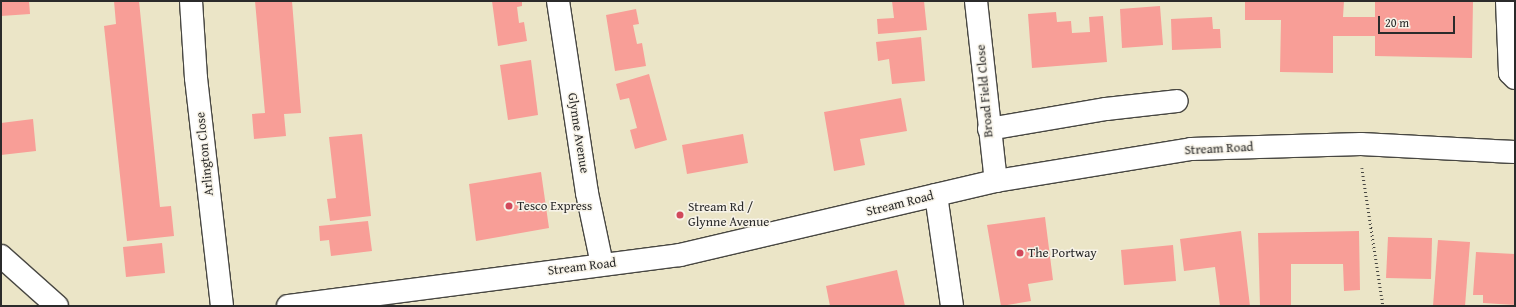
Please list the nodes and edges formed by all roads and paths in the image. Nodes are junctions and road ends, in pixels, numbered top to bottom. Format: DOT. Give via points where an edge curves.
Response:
graph roads {
  1 [pos="191,1"];
  2 [pos="558,1"];
  3 [pos="976,1"];
  4 [pos="1506,1"];
  5 [pos="1515,78"];
  6 [pos="1177,101"];
  7 [pos="989,129"];
  8 [pos="1361,144"];
  9 [pos="1515,152"];
  10 [pos="996,181"];
  11 [pos="936,195"];
  12 [pos="1,256"];
  13 [pos="602,264"];
  14 [pos="56,306"];
  15 [pos="222,306"];
  16 [pos="288,306"];
  17 [pos="952,306"];
  18 [pos="1383,306"];
  1 -- 15 [label="main road, Arlington Close" via="196,78"];
  2 -- 13 [label="main road, Glynne Avenue" via="587,193"];
  3 -- 7 [label="main road, Broad Field Close"];
  4 -- 5 [label="main road" via="1510,72"];
  6 -- 7 [label="main road" via="1106,109"];
  7 -- 10 [label="main road, Broad Field Close"];
  8 -- 9 [label="main road, Stream Road"];
  8 -- 10 [label="main road, Stream Road" via="1191,149"];
  8 -- 18 [label="path"];
  10 -- 11 [label="main road, Stream Road"];
  11 -- 13 [label="main road, Stream Road" via="680,254"];
  11 -- 17 [label="main road"];
  12 -- 14 [label="main road"];
  13 -- 16 [label="main road, Stream Road"];
}
